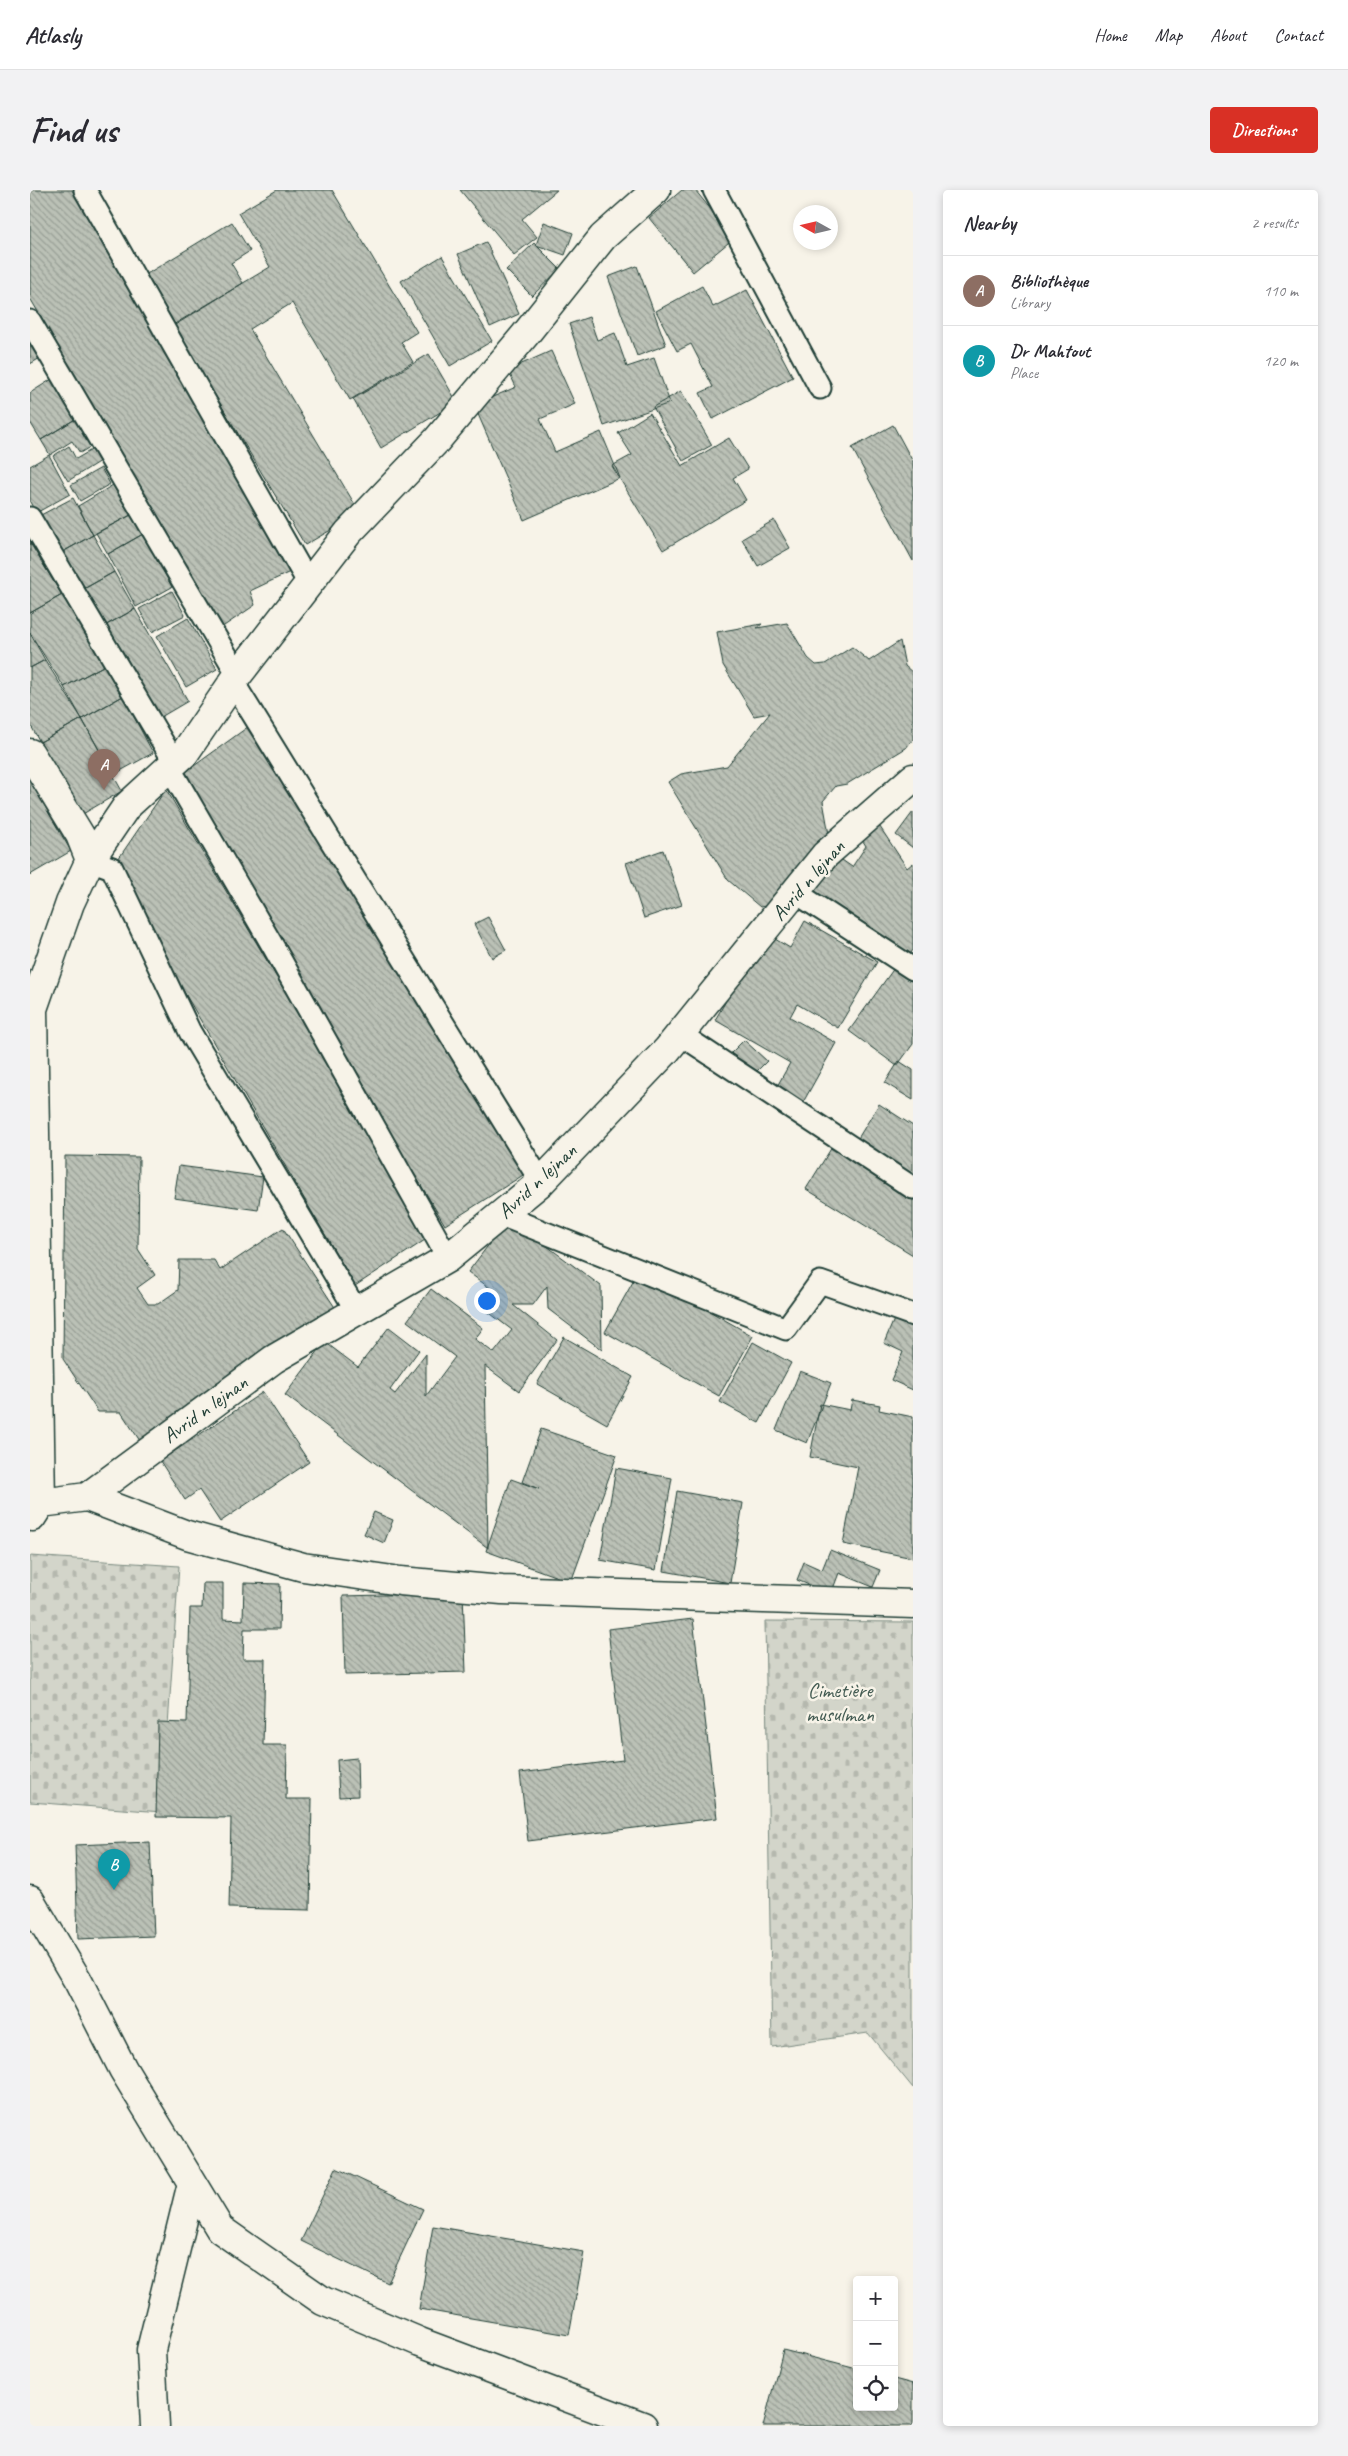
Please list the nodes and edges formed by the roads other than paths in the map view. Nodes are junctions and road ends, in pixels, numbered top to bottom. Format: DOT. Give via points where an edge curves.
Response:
graph roads {
  1 [pos="85,190"];
  2 [pos="656,190"];
  3 [pos="714,190"];
  4 [pos="30,321"];
  5 [pos="820,388"];
  6 [pos="30,518"];
  7 [pos="309,584"];
  8 [pos="235,678"];
  9 [pos="30,753"];
  10 [pos="170,767"];
  11 [pos="913,778"];
  12 [pos="90,860"];
  13 [pos="795,892"];
  14 [pos="913,969"];
  15 [pos="32,1007"];
  16 [pos="680,1034"];
  17 [pos="541,1182"];
  18 [pos="913,1188"];
  19 [pos="501,1215"];
  20 [pos="448,1258"];
  21 [pos="356,1310"];
  22 [pos="913,1315"];
  23 [pos="87,1497"];
  24 [pos="34,1509"];
  25 [pos="913,1604"];
  26 [pos="30,1900"];
  27 [pos="192,2184"];
  28 [pos="155,2426"];
  29 [pos="643,2426"];
  1 -- 7 [label="lane"];
  2 -- 7 [label="street" via="603,237 437,440 348,533"];
  3 -- 5 [label="lane"];
  4 -- 8 [label="lane"];
  6 -- 10 [label="lane"];
  7 -- 8 [label="street"];
  8 -- 10 [label="street" via="184,754"];
  8 -- 17 [label="lane"];
  9 -- 12 [label="street" via="80,835"];
  10 -- 12 [label="street" via="126,807"];
  10 -- 20 [label="lane"];
  11 -- 13 [label="street, Avrid n lejnan" via="824,855"];
  12 -- 15 [label="street" via="70,903"];
  12 -- 21 [label="lane" via="112,868 190,1032"];
  13 -- 14 [label="lane"];
  13 -- 16 [label="street, Avrid n lejnan"];
  15 -- 24 [label="street"];
  16 -- 17 [label="street, Avrid n lejnan"];
  16 -- 18 [label="lane"];
  17 -- 19 [label="street, Avrid n lejnan"];
  19 -- 20 [label="street, Avrid n lejnan"];
  19 -- 22 [label="lane" via="786,1329 820,1282"];
  20 -- 21 [label="street, Avrid n lejnan"];
  21 -- 23 [label="street, Avrid n lejnan" via="274,1359"];
  23 -- 24 [label="street"];
  23 -- 25 [label="street" via="187,1535 303,1567 400,1581 502,1590"];
  26 -- 27 [label="street" via="78,1981 123,2069"];
  27 -- 28 [label="street" via="151,2350"];
  27 -- 29 [label="street" via="220,2229 323,2301 420,2342"];
}
